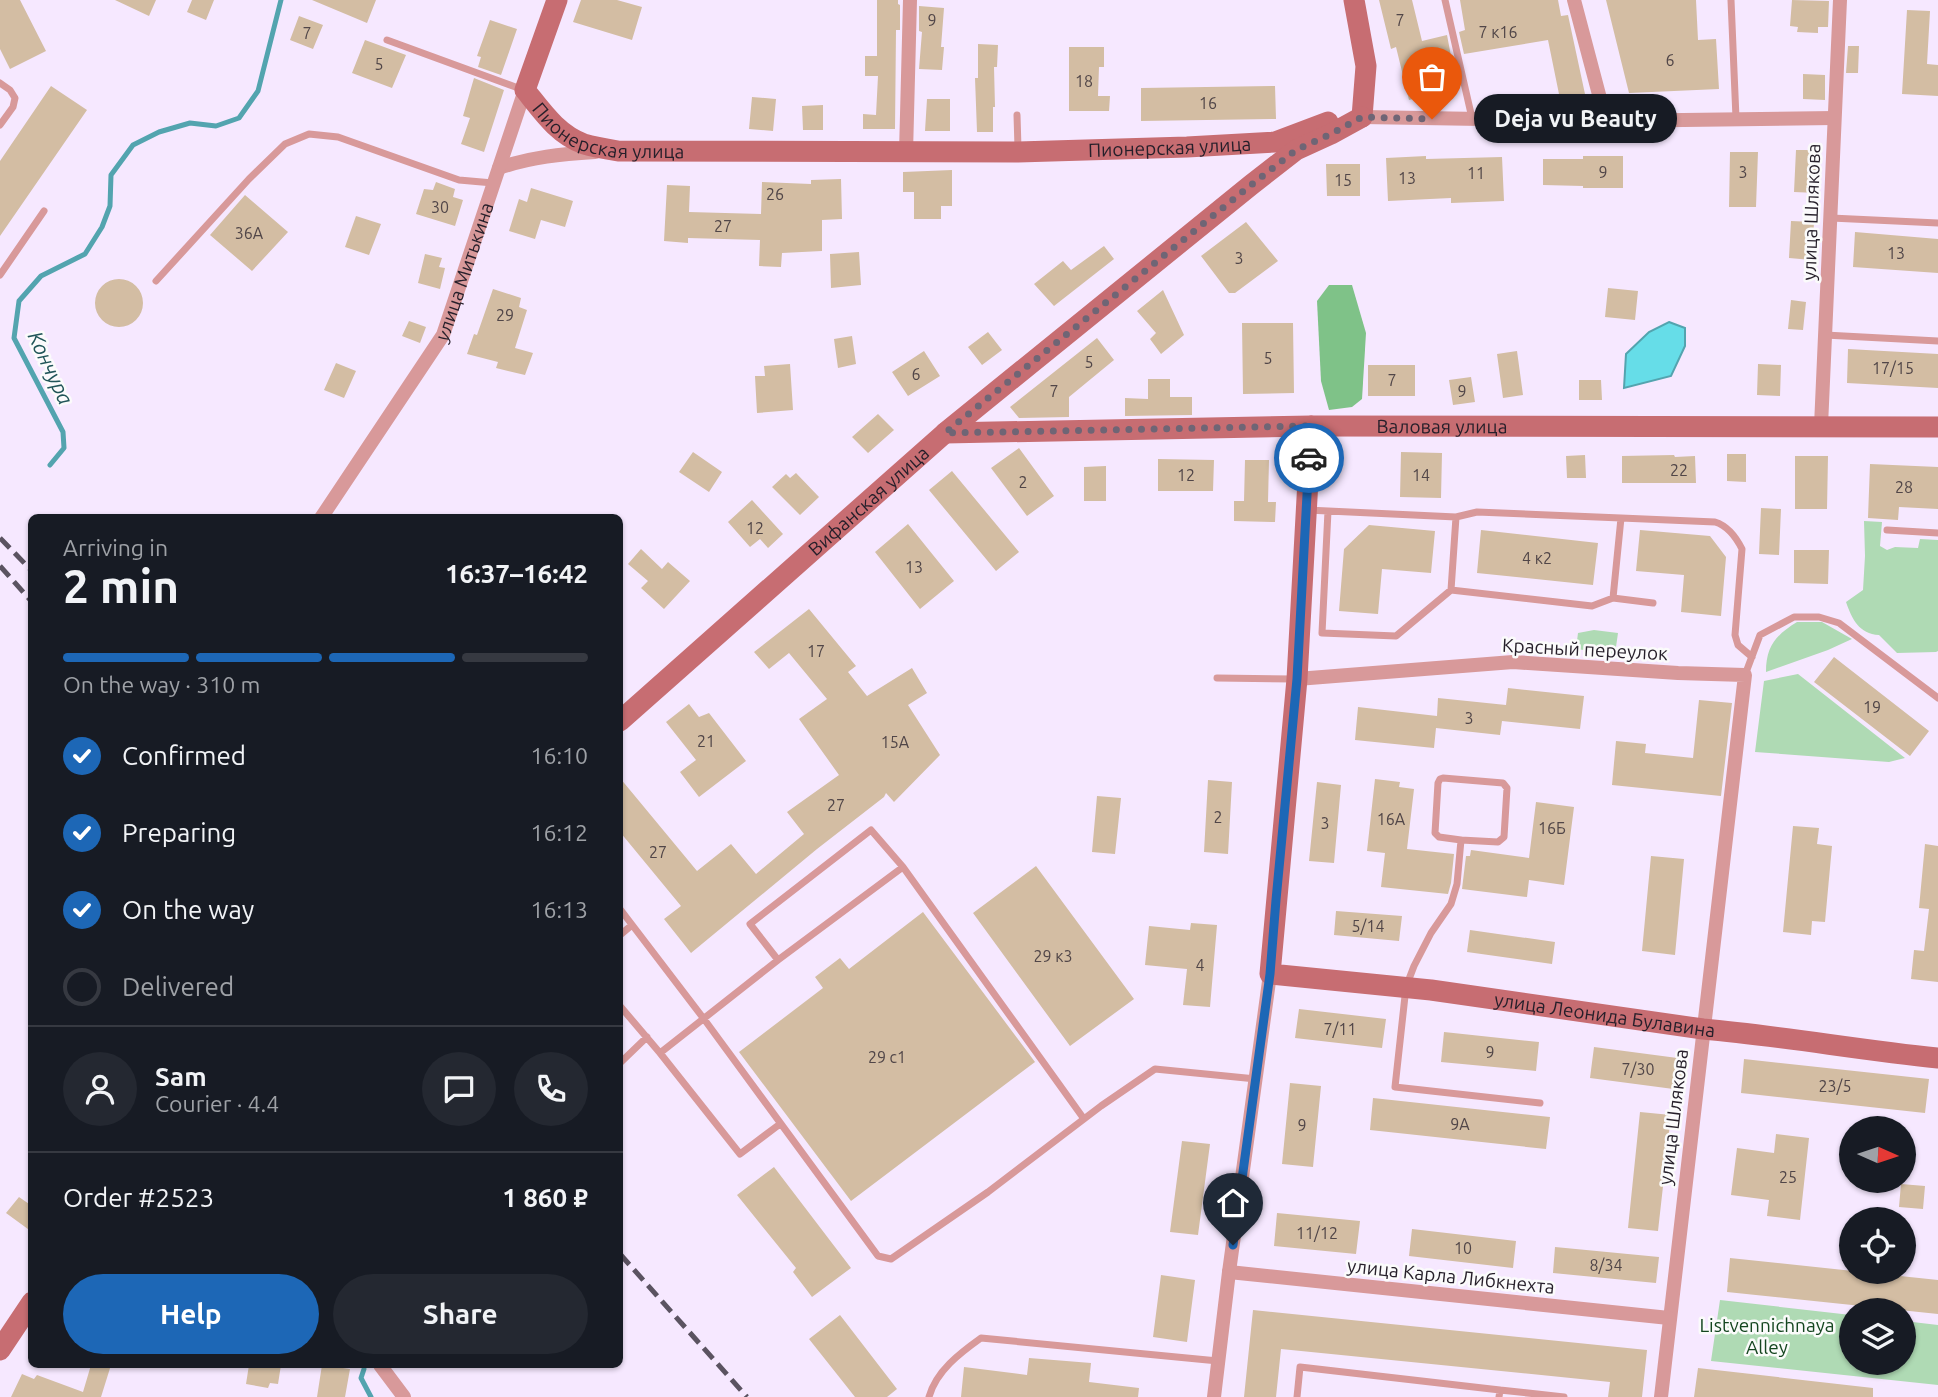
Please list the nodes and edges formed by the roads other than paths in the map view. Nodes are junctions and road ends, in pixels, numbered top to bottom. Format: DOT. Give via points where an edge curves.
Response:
graph roads {
  1 [pos="557,0"];
  2 [pos="910,0"];
  3 [pos="1354,0"];
  4 [pos="1445,0"];
  5 [pos="1574,0"];
  6 [pos="1731,0"];
  7 [pos="1840,0"];
  8 [pos="387,40"];
  9 [pos="0,83"];
  10 [pos="525,90"];
  11 [pos="1017,115"];
  12 [pos="1362,117"];
  13 [pos="1736,118"];
  14 [pos="1834,118"];
  15 [pos="1472,119"];
  16 [pos="1606,121"];
  17 [pos="0,125"];
  18 [pos="618,151"];
  19 [pos="1018,152"];
  20 [pos="906,153"];
  21 [pos="499,168"];
  22 [pos="493,183"];
  23 [pos="44,211"];
  24 [pos="1830,218"];
  25 [pos="1938,223"];
  26 [pos="0,275"];
  27 [pos="156,281"];
  28 [pos="1825,335"];
  29 [pos="1938,341"];
  30 [pos="1311,426"];
  31 [pos="1821,426"];
  32 [pos="1938,427"];
  33 [pos="945,433"];
  34 [pos="1307,510"];
  35 [pos="1328,511"];
  36 [pos="324,514"];
  37 [pos="1457,517"];
  38 [pos="1620,518"];
  39 [pos="1887,530"];
  40 [pos="1938,533"];
  41 [pos="1451,590"];
  42 [pos="1613,598"];
  43 [pos="1653,603"];
  44 [pos="1300,632"];
  45 [pos="1322,633"];
  46 [pos="1752,657"];
  47 [pos="1745,675"];
  48 [pos="1217,678"];
  49 [pos="1297,679"];
  50 [pos="1938,698"];
  51 [pos="623,714"];
  52 [pos="1461,839"];
  53 [pos="903,867"];
  54 [pos="623,913"];
  55 [pos="632,925"];
  56 [pos="623,932"];
  57 [pos="778,960"];
  58 [pos="1270,974"];
  59 [pos="1406,987"];
  60 [pos="623,1009"];
  61 [pos="704,1019"];
  62 [pos="1703,1029"];
  63 [pos="647,1037"];
  64 [pos="660,1052"];
  65 [pos="1938,1058"];
  66 [pos="623,1060"];
  67 [pos="1256,1079"];
  68 [pos="1540,1103"];
  69 [pos="1084,1119"];
  70 [pos="780,1124"];
  71 [pos="1229,1272"];
  72 [pos="28,1308"];
  73 [pos="1670,1318"];
  74 [pos="0,1350"];
  75 [pos="1219,1361"];
  76 [pos="382,1368"];
  77 [pos="1499,1394"];
  78 [pos="404,1397"];
  79 [pos="929,1397"];
  80 [pos="1214,1397"];
  81 [pos="1297,1397"];
  82 [pos="1564,1397"];
  83 [pos="1661,1397"];
  1 -- 10 [label="street, улица Митькина"];
  2 -- 20 [label="street"];
  3 -- 12 [label="street" via="1366,66"];
  4 -- 15 [label="lane"];
  5 -- 16 [label="street"];
  6 -- 13 [label="lane"];
  7 -- 14 [label="street, улица Шлякова"];
  8 -- 10 [label="lane"];
  9 -- 17 [label="lane" via="15,98"];
  10 -- 18 [label="street, Пионерская улица" via="563,132 586,145"];
  10 -- 21 [label="street, улица Митькина"];
  11 -- 19 [label="lane"];
  12 -- 15 [label="street, Пионерская улица"];
  12 -- 19 [label="street, Пионерская улица" via="1328,122 1275,142"];
  12 -- 33 [label="street, Вифанская улица" via="1296,150"];
  13 -- 14 [label="street, Пионерская улица"];
  13 -- 16 [label="street, Пионерская улица"];
  14 -- 24 [label="street, улица Шлякова"];
  15 -- 16 [label="street, Пионерская улица"];
  18 -- 20 [label="street, Пионерская улица"];
  18 -- 21 [label="street" via="521,160"];
  19 -- 20 [label="street, Пионерская улица"];
  21 -- 22 [label="street, улица Митькина"];
  22 -- 27 [label="lane" via="459,180 338,137 309,134 285,144"];
  22 -- 36 [label="street, улица Митькина" via="443,335"];
  23 -- 26 [label="lane"];
  24 -- 25 [label="lane"];
  24 -- 28 [label="street, улица Шлякова"];
  28 -- 29 [label="lane"];
  28 -- 31 [label="street, улица Шлякова"];
  30 -- 31 [label="street, Валовая улица"];
  30 -- 33 [label="street, Валовая улица"];
  30 -- 34 [label="street"];
  31 -- 32 [label="street, Валовая улица"];
  33 -- 51 [label="street, Вифанская улица"];
  34 -- 35 [label="lane"];
  34 -- 44 [label="street"];
  35 -- 37 [label="lane"];
  35 -- 45 [label="lane"];
  37 -- 38 [label="lane" via="1477,512"];
  37 -- 41 [label="lane"];
  38 -- 42 [label="lane"];
  38 -- 46 [label="lane" via="1715,522 1728,529 1742,549 1736,640"];
  39 -- 40 [label="lane"];
  41 -- 42 [label="lane" via="1592,606"];
  41 -- 45 [label="lane" via="1396,636"];
  42 -- 43 [label="lane"];
  44 -- 45 [label="lane"];
  44 -- 49 [label="street"];
  46 -- 47 [label="lane"];
  46 -- 50 [label="lane" via="1760,635 1794,617 1819,617 1839,623"];
  47 -- 49 [label="street, Красный переулок" via="1513,662"];
  47 -- 62 [label="street, улица Шлякова"];
  48 -- 49 [label="lane"];
  49 -- 58 [label="street"];
  52 -- 52 [label="lane" via="1439,838 1435,833 1440,779 1506,785 1502,840"];
  52 -- 59 [label="lane" via="1451,904 1431,933"];
  53 -- 57 [label="lane"];
  53 -- 57 [label="lane" via="872,830 750,924"];
  53 -- 69 [label="lane"];
  54 -- 55 [label="lane"];
  55 -- 56 [label="lane"];
  55 -- 61 [label="lane"];
  57 -- 61 [label="lane"];
  58 -- 59 [label="street, улица Леонида Булавина"];
  58 -- 67 [label="street"];
  59 -- 62 [label="street, улица Леонида Булавина"];
  59 -- 68 [label="lane" via="1395,1087"];
  60 -- 63 [label="lane"];
  61 -- 64 [label="lane"];
  61 -- 70 [label="lane"];
  62 -- 65 [label="street, улица Леонида Булавина"];
  62 -- 73 [label="street, улица Шлякова"];
  63 -- 64 [label="lane"];
  63 -- 66 [label="lane"];
  64 -- 70 [label="lane" via="740,1154"];
  67 -- 69 [label="lane" via="1155,1069"];
  67 -- 71 [label="street"];
  69 -- 70 [label="lane" via="891,1259 878,1256"];
  71 -- 73 [label="street, улица Карла Либкнехта"];
  71 -- 75 [label="street"];
  72 -- 74 [label="street"];
  73 -- 83 [label="street, улица Шлякова"];
  75 -- 79 [label="lane" via="981,1338 959,1353 932,1385"];
  75 -- 80 [label="street"];
  76 -- 78 [label="street"];
  77 -- 81 [label="lane" via="1300,1367"];
  77 -- 82 [label="lane"];
}
